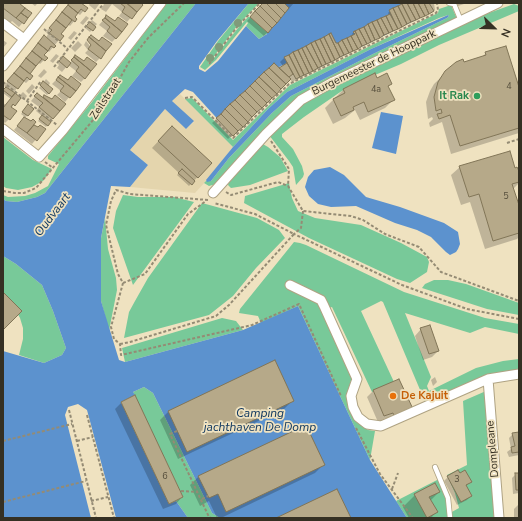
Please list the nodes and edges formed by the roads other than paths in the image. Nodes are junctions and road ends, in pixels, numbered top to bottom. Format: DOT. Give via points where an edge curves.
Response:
graph roads {
  1 [pos="53,3"];
  2 [pos="161,3"];
  3 [pos="449,3"];
  4 [pos="498,3"];
  5 [pos="461,21"];
  6 [pos="3,23"];
  7 [pos="24,39"];
  8 [pos="3,66"];
  9 [pos="3,129"];
  10 [pos="216,190"];
  11 [pos="290,286"];
  12 [pos="519,374"];
  13 [pos="488,379"];
  14 [pos="435,467"];
  15 [pos="450,518"];
  16 [pos="499,518"];
  1 -- 7 [label="street"];
  2 -- 9 [label="street, Zeilstraat" via="40,157"];
  3 -- 5 [label="lane" via="454,4"];
  4 -- 5 [label="street, Burgemeester de Hooppark"];
  5 -- 10 [label="street, Burgemeester de Hooppark" via="315,92 296,105"];
  6 -- 7 [label="street"];
  7 -- 8 [label="street"];
  11 -- 13 [label="street" via="321,300 357,379 351,396 353,407 358,417 367,424 381,426"];
  12 -- 13 [label="street"];
  13 -- 16 [label="street, Dompleane"];
  14 -- 15 [label="lane" via="448,498"];
}
